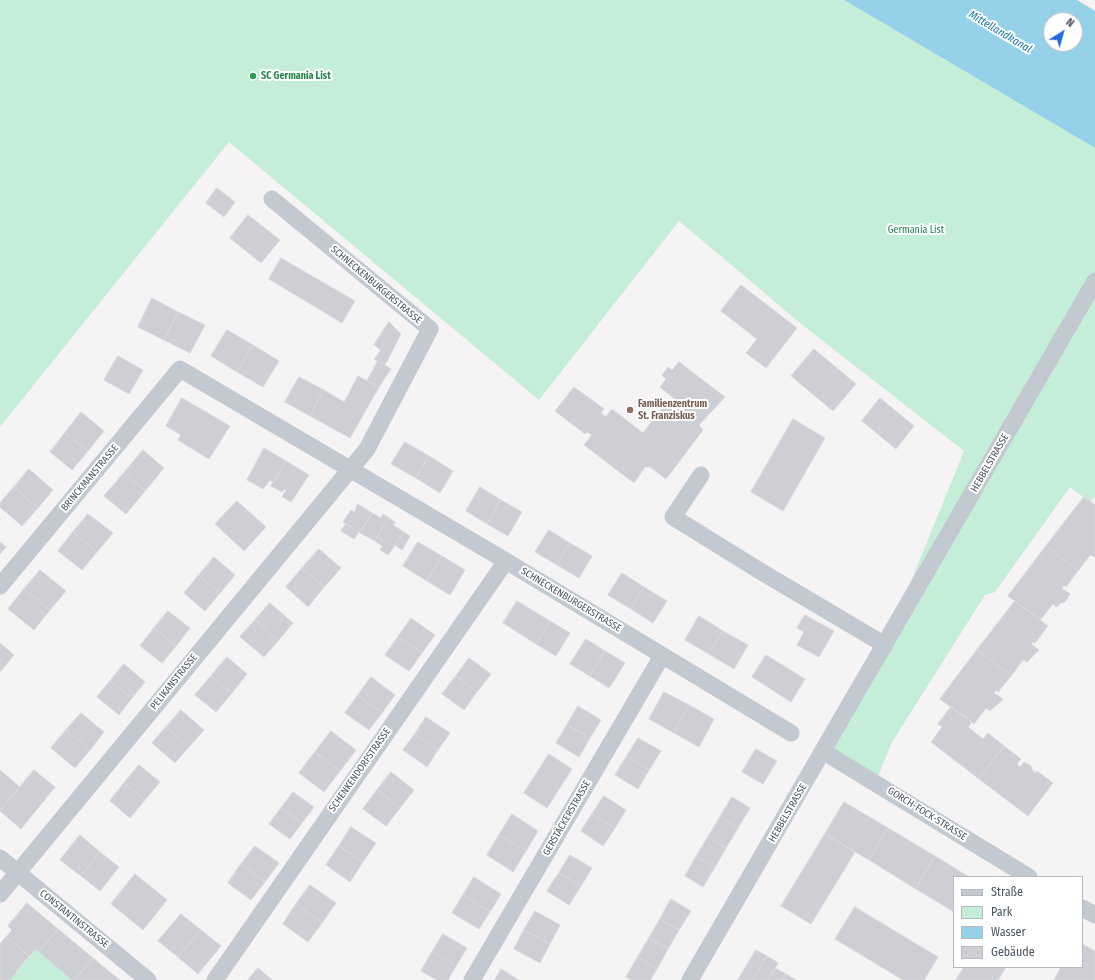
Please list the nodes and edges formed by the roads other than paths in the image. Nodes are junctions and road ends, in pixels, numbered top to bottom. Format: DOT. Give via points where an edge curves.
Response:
graph roads {
  1 [pos="272,199"];
  2 [pos="1095,281"];
  3 [pos="180,369"];
  4 [pos="349,470"];
  5 [pos="701,474"];
  6 [pos="506,561"];
  7 [pos="0,586"];
  8 [pos="885,645"];
  9 [pos="662,656"];
  10 [pos="791,733"];
  11 [pos="824,752"];
  12 [pos="0,858"];
  13 [pos="17,872"];
  14 [pos="1027,876"];
  15 [pos="0,894"];
  16 [pos="1083,909"];
  17 [pos="1095,915"];
  18 [pos="148,980"];
  19 [pos="215,980"];
  20 [pos="472,980"];
  21 [pos="690,980"];
  1 -- 4 [label="street, SCHNECKENBURGERSTRASSE" via="430,330 367,449"];
  2 -- 8 [label="street, HEBBELSTRASSE"];
  3 -- 4 [label="street, SCHNECKENBURGERSTRASSE"];
  3 -- 7 [label="street, BRINCKMANSTRASSE"];
  4 -- 6 [label="street, SCHNECKENBURGERSTRASSE"];
  4 -- 13 [label="street, PELIKANSTRASSE"];
  5 -- 8 [label="street" via="673,516"];
  6 -- 9 [label="street, SCHNECKENBURGERSTRASSE"];
  6 -- 19 [label="street, SCHENKENDORFSTRASSE"];
  8 -- 11 [label="street, HEBBELSTRASSE"];
  9 -- 10 [label="street, SCHNECKENBURGERSTRASSE"];
  9 -- 20 [label="street, GERSTÄCKERSTRASSE"];
  11 -- 14 [label="street, GORCH-FOCK-STRASSE"];
  11 -- 21 [label="street, HEBBELSTRASSE"];
  12 -- 13 [label="street, CONSTANTINSTRASSE"];
  13 -- 15 [label="street, PELIKANSTRASSE"];
  13 -- 18 [label="street, CONSTANTINSTRASSE"];
  16 -- 17 [label="street"];
}
